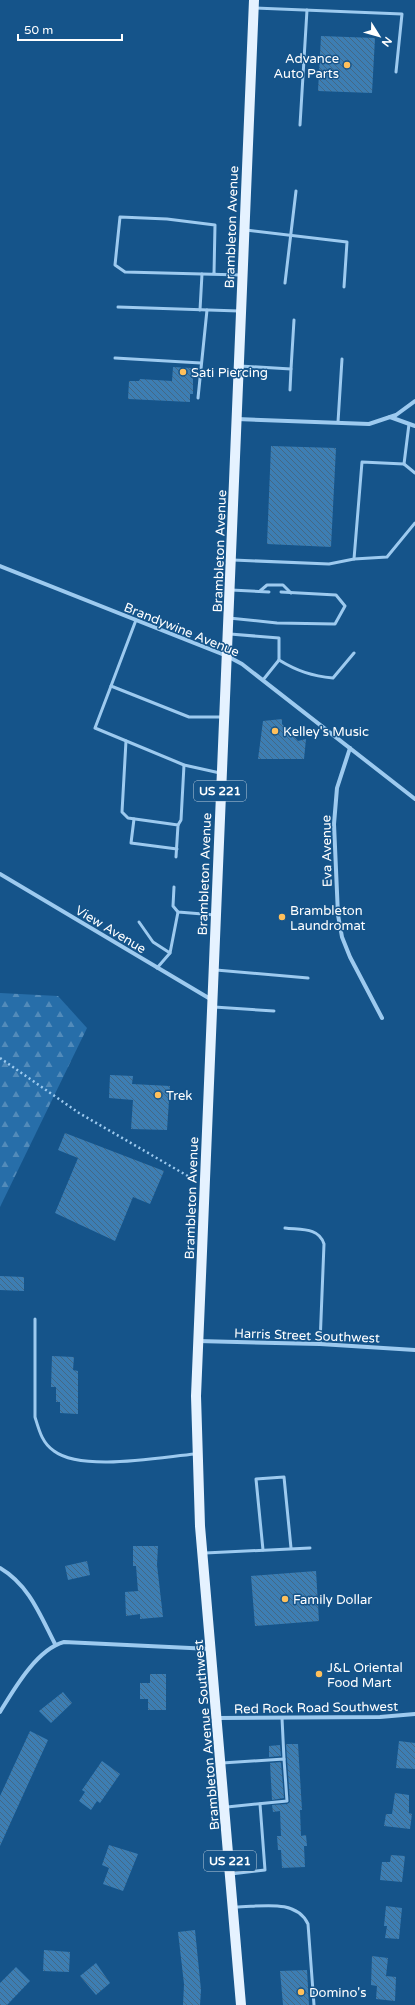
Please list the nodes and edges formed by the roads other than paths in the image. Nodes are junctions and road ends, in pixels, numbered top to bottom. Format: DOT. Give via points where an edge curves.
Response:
graph roads {
  1 [pos="254,4"];
  2 [pos="307,10"];
  3 [pos="396,72"];
  4 [pos="300,125"];
  5 [pos="296,191"];
  6 [pos="244,230"];
  7 [pos="291,235"];
  8 [pos="202,274"];
  9 [pos="214,274"];
  10 [pos="242,275"];
  11 [pos="285,283"];
  12 [pos="344,287"];
  13 [pos="118,307"];
  14 [pos="200,310"];
  15 [pos="207,310"];
  16 [pos="241,311"];
  17 [pos="294,320"];
  18 [pos="115,358"];
  19 [pos="342,359"];
  20 [pos="201,363"];
  21 [pos="239,366"];
  22 [pos="291,369"];
  23 [pos="290,390"];
  24 [pos="198,398"];
  25 [pos="415,401"];
  26 [pos="390,417"];
  27 [pos="236,419"];
  28 [pos="338,422"];
  29 [pos="409,424"];
  30 [pos="415,426"];
  31 [pos="404,464"];
  32 [pos="415,473"];
  33 [pos="415,523"];
  34 [pos="354,559"];
  35 [pos="231,560"];
  36 [pos="0,566"];
  37 [pos="230,590"];
  38 [pos="259,591"];
  39 [pos="269,592"];
  40 [pos="281,592"];
  41 [pos="291,593"];
  42 [pos="229,618"];
  43 [pos="136,620"];
  44 [pos="228,634"];
  45 [pos="354,654"];
  46 [pos="227,656"];
  47 [pos="279,660"];
  48 [pos="263,680"];
  49 [pos="111,686"];
  50 [pos="224,718"];
  51 [pos="126,741"];
  52 [pos="350,748"];
  53 [pos="184,765"];
  54 [pos="221,773"];
  55 [pos="415,799"];
  56 [pos="134,819"];
  57 [pos="178,825"];
  58 [pos="176,849"];
  59 [pos="176,857"];
  60 [pos="0,874"];
  61 [pos="174,887"];
  62 [pos="178,912"];
  63 [pos="216,915"];
  64 [pos="139,922"];
  65 [pos="170,953"];
  66 [pos="157,968"];
  67 [pos="213,970"];
  68 [pos="308,978"];
  69 [pos="212,1004"];
  70 [pos="274,1011"];
  71 [pos="382,1018"];
  72 [pos="285,1228"];
  73 [pos="35,1319"];
  74 [pos="198,1341"];
  75 [pos="320,1344"];
  76 [pos="415,1350"];
  77 [pos="197,1454"];
  78 [pos="291,1548"];
  79 [pos="310,1548"];
  80 [pos="263,1550"];
  81 [pos="203,1553"];
  82 [pos="0,1568"];
  83 [pos="206,1582"];
  84 [pos="55,1644"];
  85 [pos="211,1649"];
  86 [pos="0,1712"];
  87 [pos="415,1714"];
  88 [pos="218,1718"];
  89 [pos="282,1718"];
  90 [pos="284,1759"];
  91 [pos="222,1763"];
  92 [pos="260,1804"];
  93 [pos="225,1807"];
  94 [pos="231,1874"];
  95 [pos="233,1907"];
  96 [pos="241,2005"];
  97 [pos="314,2005"];
  1 -- 2 [label="lane"];
  1 -- 6 [label="main road, Brambleton Avenue / US 221"];
  2 -- 3 [label="lane" via="402,14"];
  2 -- 4 [label="lane"];
  5 -- 7 [label="lane"];
  6 -- 7 [label="lane"];
  6 -- 10 [label="main road, Brambleton Avenue / US 221"];
  7 -- 11 [label="lane"];
  7 -- 12 [label="lane" via="347,242"];
  8 -- 9 [label="lane"];
  8 -- 9 [label="lane" via="125,272 115,265 120,217 215,225"];
  8 -- 14 [label="lane"];
  9 -- 10 [label="lane"];
  10 -- 16 [label="main road, Brambleton Avenue / US 221"];
  13 -- 14 [label="lane"];
  14 -- 15 [label="lane"];
  15 -- 16 [label="lane"];
  15 -- 20 [label="lane"];
  16 -- 21 [label="main road, Brambleton Avenue / US 221"];
  17 -- 22 [label="lane"];
  18 -- 20 [label="lane"];
  19 -- 28 [label="lane"];
  20 -- 24 [label="lane"];
  21 -- 22 [label="lane"];
  21 -- 27 [label="main road, Brambleton Avenue / US 221"];
  22 -- 23 [label="lane"];
  25 -- 26 [label="street"];
  26 -- 28 [label="street" via="369,424"];
  26 -- 29 [label="street"];
  27 -- 28 [label="street"];
  27 -- 35 [label="main road, Brambleton Avenue / US 221"];
  29 -- 30 [label="street"];
  29 -- 31 [label="lane"];
  31 -- 32 [label="lane"];
  31 -- 34 [label="lane" via="362,462"];
  33 -- 34 [label="lane" via="387,557"];
  34 -- 35 [label="lane" via="329,564"];
  35 -- 37 [label="main road, Brambleton Avenue / US 221"];
  36 -- 43 [label="street, Brandywine Avenue"];
  37 -- 38 [label="lane"];
  37 -- 42 [label="main road, Brambleton Avenue / US 221"];
  38 -- 39 [label="lane"];
  38 -- 41 [label="lane" via="268,585 283,585"];
  40 -- 41 [label="lane"];
  41 -- 42 [label="lane" via="336,595 345,606 335,624 277,623"];
  42 -- 44 [label="main road, Brambleton Avenue / US 221"];
  43 -- 46 [label="street, Brandywine Avenue"];
  43 -- 49 [label="lane"];
  44 -- 46 [label="main road, Brambleton Avenue / US 221"];
  44 -- 47 [label="lane" via="279,638"];
  45 -- 47 [label="lane" via="333,678 294,670"];
  46 -- 48 [label="street, Brandywine Avenue"];
  46 -- 50 [label="main road, Brambleton Avenue / US 221"];
  47 -- 48 [label="lane"];
  48 -- 52 [label="street, Brandywine Avenue"];
  49 -- 50 [label="lane" via="189,717"];
  49 -- 51 [label="lane" via="95,728"];
  50 -- 54 [label="main road, Brambleton Avenue / US 221"];
  51 -- 53 [label="lane"];
  51 -- 56 [label="lane" via="122,812 128,818"];
  52 -- 55 [label="street, Brandywine Avenue"];
  52 -- 71 [label="street, Eva Avenue" via="337,788 338,915 342,937 350,957"];
  53 -- 54 [label="lane"];
  53 -- 57 [label="lane" via="181,820"];
  54 -- 63 [label="main road, Brambleton Avenue / US 221"];
  56 -- 57 [label="lane"];
  56 -- 58 [label="lane" via="131,843"];
  57 -- 58 [label="lane"];
  58 -- 59 [label="lane"];
  60 -- 66 [label="street, View Avenue"];
  61 -- 62 [label="lane" via="172,906"];
  62 -- 63 [label="lane"];
  62 -- 65 [label="lane"];
  63 -- 67 [label="main road, Brambleton Avenue / US 221"];
  64 -- 65 [label="lane" via="153,942"];
  65 -- 66 [label="lane"];
  66 -- 69 [label="street, View Avenue"];
  67 -- 68 [label="lane"];
  67 -- 69 [label="main road, Brambleton Avenue / US 221"];
  69 -- 70 [label="lane"];
  69 -- 74 [label="main road, Brambleton Avenue / US 221"];
  72 -- 75 [label="lane" via="313,1231 322,1238 324,1244"];
  73 -- 77 [label="lane" via="35,1417 45,1443 53,1451 80,1460 100,1462"];
  74 -- 75 [label="street, Harris Street Southwest"];
  74 -- 77 [label="main road, Brambleton Avenue / US 221"];
  75 -- 76 [label="street, Harris Street Southwest"];
  77 -- 81 [label="main road, Brambleton Avenue / US 221"];
  78 -- 79 [label="lane"];
  78 -- 80 [label="lane"];
  78 -- 80 [label="lane" via="284,1477 256,1479"];
  80 -- 81 [label="lane"];
  81 -- 83 [label="main road, Brambleton Avenue / US 221"];
  82 -- 84 [label="street" via="20,1583 31,1596"];
  83 -- 85 [label="main road, Brambleton Avenue Southwest / US 221"];
  84 -- 85 [label="street" via="64,1642"];
  84 -- 86 [label="street" via="24,1676"];
  85 -- 88 [label="main road, Brambleton Avenue Southwest / US 221"];
  87 -- 89 [label="street, Red Rock Road Southwest"];
  88 -- 89 [label="street, Red Rock Road Southwest"];
  88 -- 91 [label="main road, Brambleton Avenue Southwest / US 221"];
  89 -- 90 [label="lane"];
  90 -- 91 [label="lane"];
  90 -- 92 [label="lane" via="287,1801"];
  91 -- 93 [label="main road, Brambleton Avenue Southwest / US 221"];
  92 -- 93 [label="lane"];
  92 -- 94 [label="lane" via="264,1870"];
  93 -- 94 [label="main road, Brambleton Avenue Southwest / US 221"];
  94 -- 95 [label="main road, Brambleton Avenue Southwest / US 221"];
  95 -- 96 [label="main road, Brambleton Avenue Southwest / US 221"];
  95 -- 97 [label="lane" via="286,1906 304,1915 308,1924"];
}
